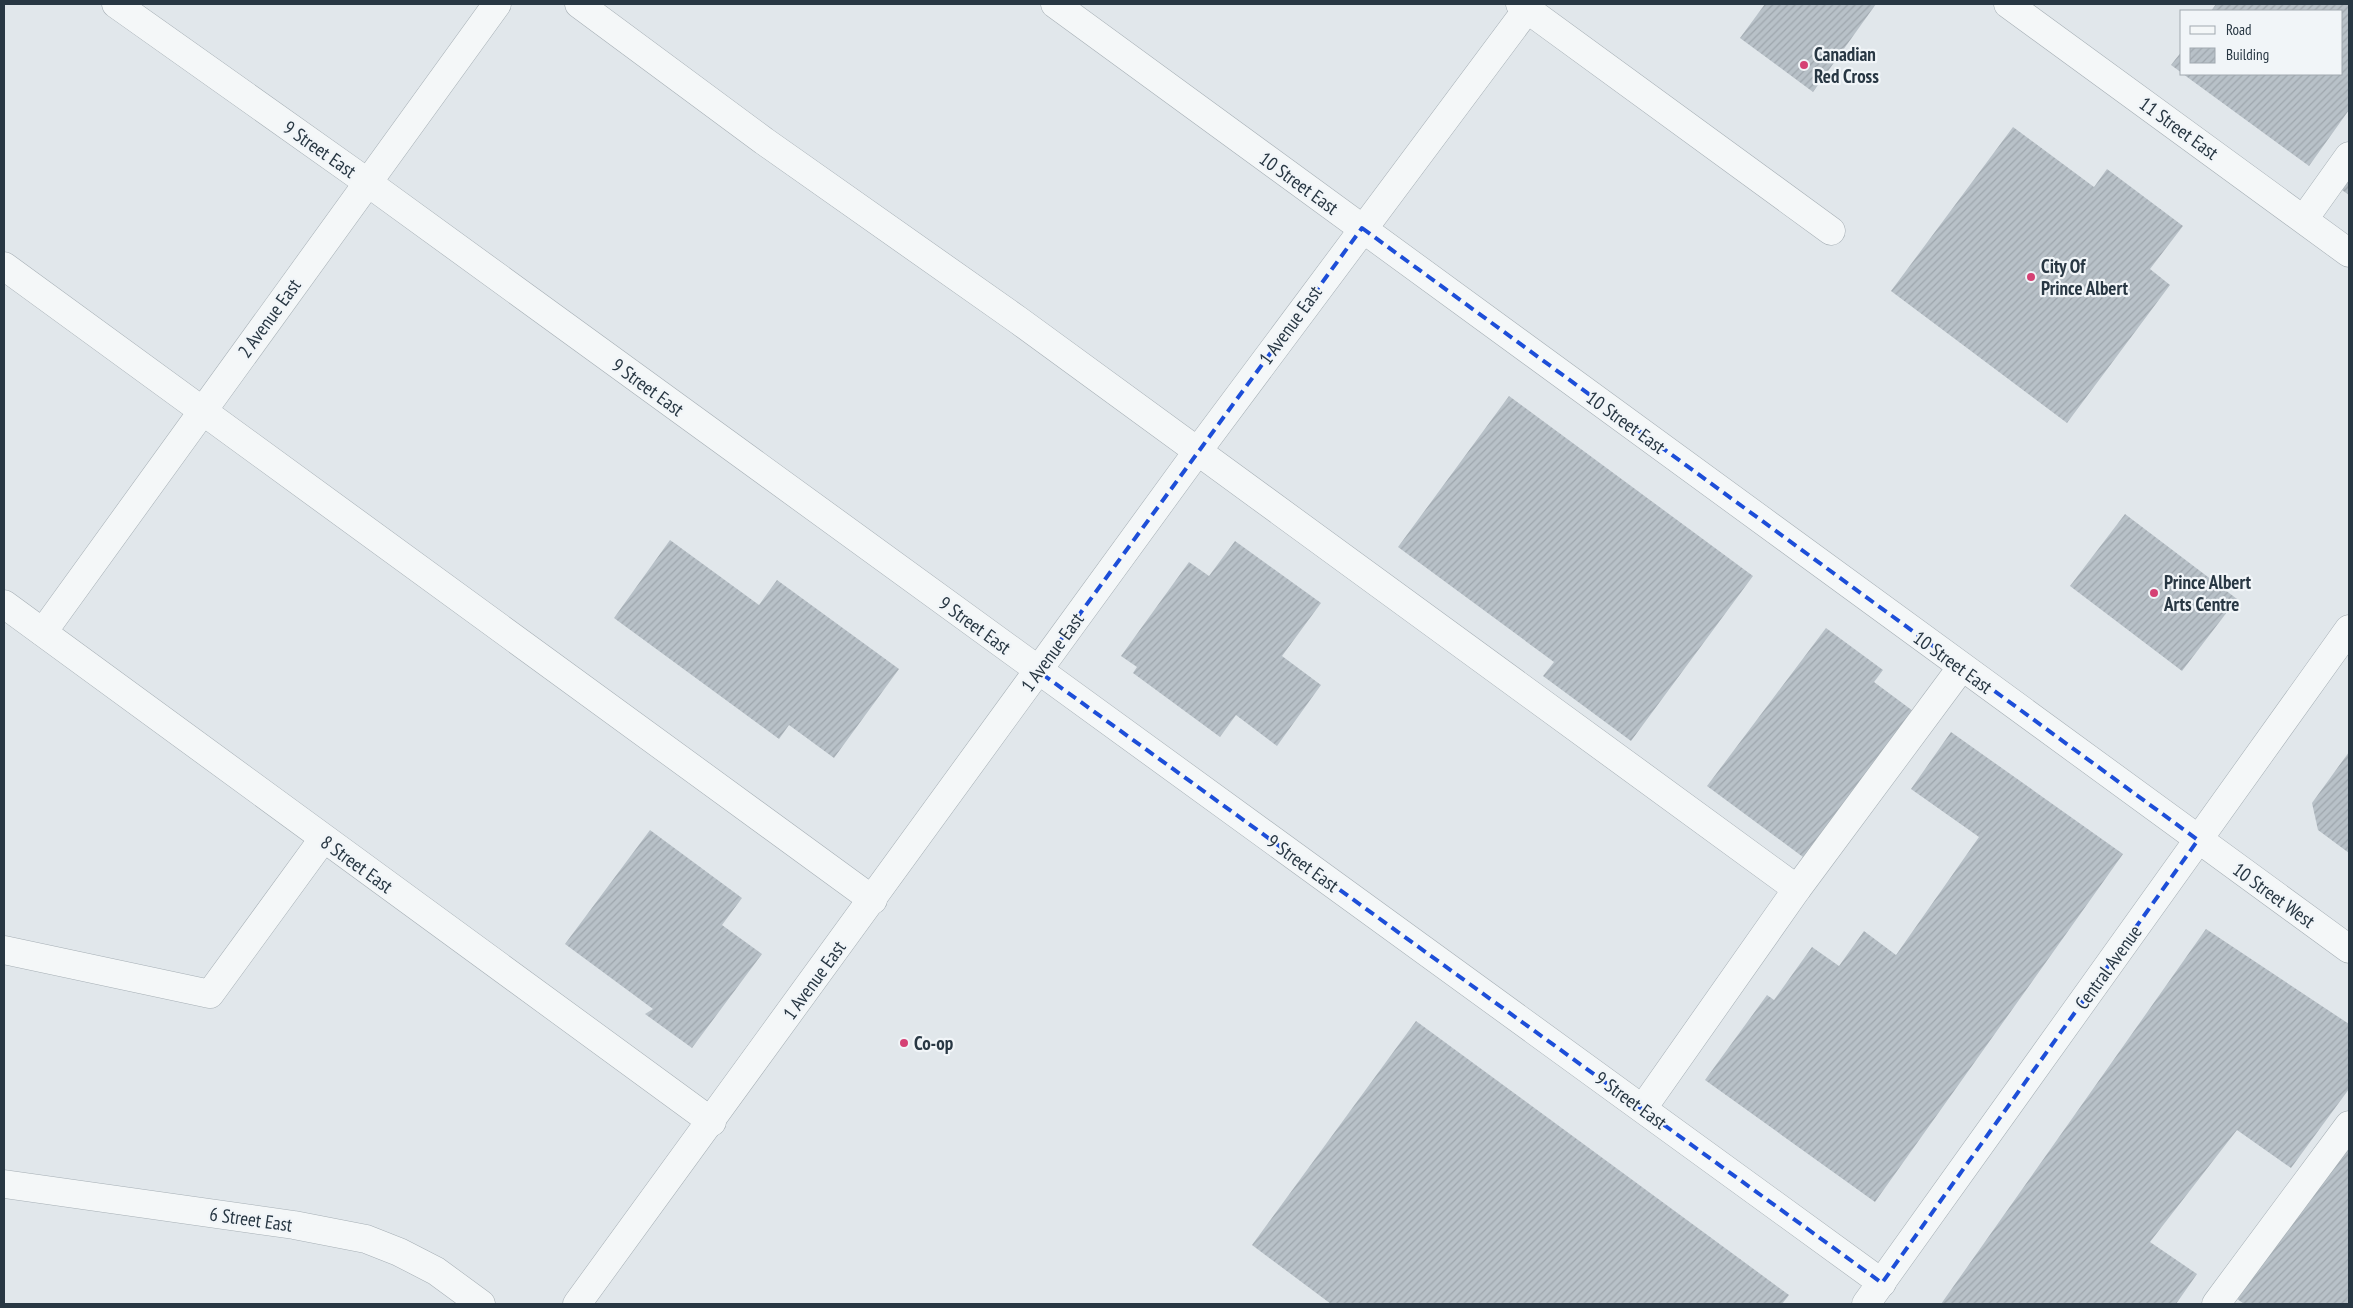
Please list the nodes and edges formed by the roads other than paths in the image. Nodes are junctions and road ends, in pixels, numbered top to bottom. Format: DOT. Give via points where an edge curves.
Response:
graph roads {
  1 [pos="116,4"];
  2 [pos="496,4"];
  3 [pos="579,4"];
  4 [pos="1055,4"];
  5 [pos="2008,4"];
  6 [pos="1526,5"];
  7 [pos="2349,156"];
  8 [pos="367,182"];
  9 [pos="2304,219"];
  10 [pos="1362,228"];
  11 [pos="1831,231"];
  12 [pos="2349,253"];
  13 [pos="4,266"];
  14 [pos="203,409"];
  15 [pos="1197,452"];
  16 [pos="4,604"];
  17 [pos="2349,629"];
  18 [pos="43,632"];
  19 [pos="1962,668"];
  20 [pos="1038,671"];
  21 [pos="323,839"];
  22 [pos="2198,840"];
  23 [pos="1797,889"];
  24 [pos="872,900"];
  25 [pos="4,950"];
  26 [pos="2349,950"];
  27 [pos="1643,1108"];
  28 [pos="712,1122"];
  29 [pos="2349,1125"];
  30 [pos="4,1184"];
  31 [pos="1874,1294"];
  32 [pos="481,1304"];
  33 [pos="578,1304"];
  34 [pos="2216,1304"];
  1 -- 8 [label="street, 9 Street East"];
  2 -- 8 [label="street, 2 Avenue East"];
  3 -- 15 [label="street"];
  4 -- 10 [label="street, 10 Street East"];
  5 -- 9 [label="street, 11 Street East"];
  6 -- 10 [label="street, 1 Avenue East"];
  6 -- 11 [label="street"];
  7 -- 9 [label="street"];
  8 -- 14 [label="street, 2 Avenue East"];
  8 -- 20 [label="street, 9 Street East"];
  9 -- 12 [label="street, 11 Street East"];
  10 -- 15 [label="street, 1 Avenue East"];
  10 -- 19 [label="street, 10 Street East"];
  13 -- 14 [label="street"];
  14 -- 18 [label="street, 2 Avenue East"];
  14 -- 24 [label="street"];
  15 -- 20 [label="street, 1 Avenue East"];
  15 -- 23 [label="street"];
  16 -- 18 [label="street, 8 Street East"];
  17 -- 22 [label="street, Central Avenue"];
  18 -- 21 [label="street, 8 Street East"];
  19 -- 22 [label="street, 10 Street East"];
  19 -- 23 [label="street"];
  20 -- 24 [label="street, 1 Avenue East"];
  20 -- 27 [label="street, 9 Street East"];
  21 -- 25 [label="street" via="210,994"];
  21 -- 28 [label="street, 8 Street East"];
  22 -- 26 [label="street, 10 Street West"];
  22 -- 31 [label="street, Central Avenue"];
  23 -- 27 [label="street"];
  24 -- 28 [label="street, 1 Avenue East"];
  27 -- 31 [label="street, 9 Street East"];
  28 -- 33 [label="street, 1 Avenue East"];
  29 -- 34 [label="street"];
  30 -- 32 [label="street, 6 Street East" via="294,1225 366,1240 436,1271"];
}
